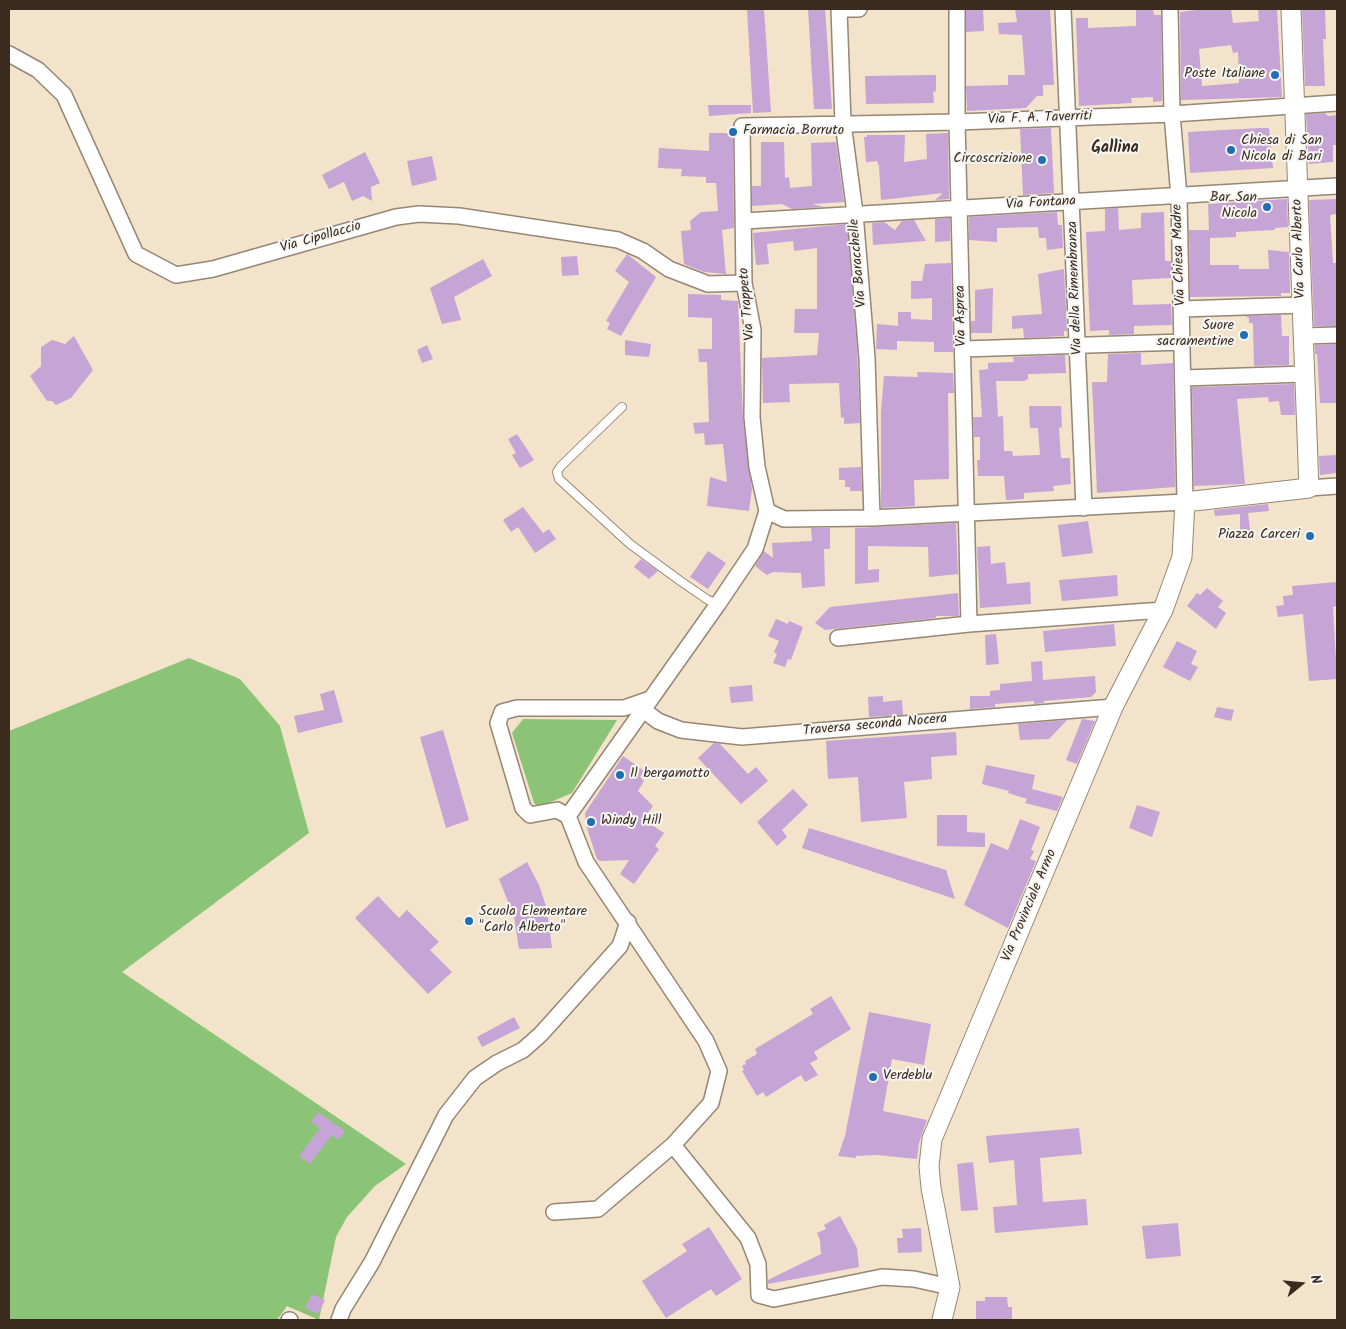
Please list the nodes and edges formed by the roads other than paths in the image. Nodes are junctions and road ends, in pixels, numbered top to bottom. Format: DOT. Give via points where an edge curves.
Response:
graph roads {
  1 [pos="839,9"];
  2 [pos="859,9"];
  3 [pos="956,9"];
  4 [pos="1063,9"];
  5 [pos="1170,9"];
  6 [pos="1292,9"];
  7 [pos="9,54"];
  8 [pos="1337,103"];
  9 [pos="1294,107"];
  10 [pos="1172,114"];
  11 [pos="1068,118"];
  12 [pos="957,122"];
  13 [pos="843,124"];
  14 [pos="742,126"];
  15 [pos="1337,186"];
  16 [pos="1298,189"];
  17 [pos="1178,197"];
  18 [pos="1072,203"];
  19 [pos="960,208"];
  20 [pos="855,213"];
  21 [pos="744,221"];
  22 [pos="744,283"];
  23 [pos="1303,304"];
  24 [pos="1182,309"];
  25 [pos="1337,335"];
  26 [pos="1304,336"];
  27 [pos="1183,342"];
  28 [pos="1078,346"];
  29 [pos="963,349"];
  30 [pos="1305,374"];
  31 [pos="1183,378"];
  32 [pos="622,407"];
  33 [pos="1337,486"];
  34 [pos="1309,488"];
  35 [pos="1185,502"];
  36 [pos="1084,508"];
  37 [pos="767,511"];
  38 [pos="967,515"];
  39 [pos="872,518"];
  40 [pos="718,604"];
  41 [pos="1163,610"];
  42 [pos="969,624"];
  43 [pos="838,638"];
  44 [pos="646,704"];
  45 [pos="1113,707"];
  46 [pos="568,816"];
  47 [pos="628,922"];
  48 [pos="673,1145"];
  49 [pos="554,1212"];
  50 [pos="950,1287"];
  51 [pos="339,1320"];
  52 [pos="942,1320"];
  1 -- 2 [label="street"];
  1 -- 13 [label="street, Via Baracchelle"];
  3 -- 12 [label="street, Via Asprea"];
  4 -- 11 [label="street, Via della Rimembranza"];
  5 -- 10 [label="street, Via Chiesa Madre"];
  6 -- 9 [label="street, Via Carlo Alberto"];
  7 -- 22 [label="street, Via Cipollaccio" via="38,70 64,95 136,254 176,275 213,270 396,217 419,214 459,216 618,240 643,251 669,269 708,284"];
  8 -- 9 [label="street, Via F. A. Taverriti"];
  9 -- 10 [label="street, Via F. A. Taverriti"];
  9 -- 16 [label="street, Via Carlo Alberto"];
  10 -- 11 [label="street, Via F. A. Taverriti"];
  10 -- 17 [label="street, Via Chiesa Madre"];
  11 -- 12 [label="street, Via F. A. Taverriti"];
  11 -- 18 [label="street, Via della Rimembranza"];
  12 -- 13 [label="street, Via F. A. Taverriti"];
  12 -- 19 [label="street, Via Asprea"];
  13 -- 14 [label="street, Via F. A. Taverriti"];
  13 -- 20 [label="street, Via Baracchelle"];
  14 -- 21 [label="street, Via Trappeto"];
  15 -- 16 [label="street, Via Fontana"];
  16 -- 17 [label="street, Via Fontana"];
  16 -- 23 [label="street, Via Carlo Alberto"];
  17 -- 18 [label="street, Via Fontana"];
  17 -- 24 [label="street, Via Chiesa Madre"];
  18 -- 19 [label="street, Via Fontana"];
  18 -- 28 [label="street, Via della Rimembranza"];
  19 -- 20 [label="street, Via Fontana"];
  19 -- 29 [label="street, Via Asprea"];
  20 -- 21 [label="street, Via Fontana"];
  20 -- 39 [label="street, Via Baracchelle" via="867,358"];
  21 -- 22 [label="street, Via Trappeto"];
  22 -- 37 [label="street, Via Trappeto" via="753,330 752,418 757,467"];
  23 -- 24 [label="street"];
  23 -- 26 [label="street, Via Carlo Alberto"];
  24 -- 27 [label="street, Via Chiesa Madre"];
  25 -- 26 [label="street"];
  26 -- 30 [label="street, Via Carlo Alberto"];
  27 -- 28 [label="street"];
  27 -- 31 [label="street, Via Chiesa Madre"];
  28 -- 29 [label="street"];
  28 -- 36 [label="street, Via della Rimembranza"];
  29 -- 38 [label="street, Via Asprea"];
  30 -- 31 [label="street"];
  30 -- 34 [label="street, Via Carlo Alberto"];
  31 -- 35 [label="street, Via Chiesa Madre"];
  32 -- 40 [label="lane" via="561,466 557,472 559,479 630,544 693,590"];
  33 -- 34 [label="street"];
  34 -- 35 [label="street"];
  35 -- 36 [label="street"];
  35 -- 41 [label="street, Via Provinciale Armo" via="1182,556"];
  36 -- 38 [label="street"];
  37 -- 39 [label="street" via="784,519"];
  37 -- 40 [label="street" via="755,549"];
  38 -- 39 [label="street"];
  38 -- 42 [label="street, Via Asprea"];
  40 -- 44 [label="street"];
  41 -- 42 [label="street"];
  41 -- 45 [label="street, Via Provinciale Armo"];
  42 -- 43 [label="street"];
  44 -- 45 [label="street, Traversa seconda Nocera" via="658,721 681,730 742,737"];
  44 -- 46 [label="street"];
  44 -- 46 [label="street" via="624,708 517,708 502,712 498,723 523,808 530,816 557,810"];
  45 -- 50 [label="street, Via Provinciale Armo" via="932,1139 931,1188"];
  46 -- 47 [label="street" via="586,862"];
  47 -- 48 [label="street" via="706,1040 718,1070 711,1103"];
  47 -- 51 [label="street" via="620,946 541,1034 523,1050 497,1062 475,1078 446,1115"];
  48 -- 49 [label="street" via="598,1209"];
  48 -- 50 [label="street" via="748,1238 758,1264 759,1295 774,1299 882,1277 914,1279"];
  50 -- 52 [label="street, Via Provinciale Armo"];
}
